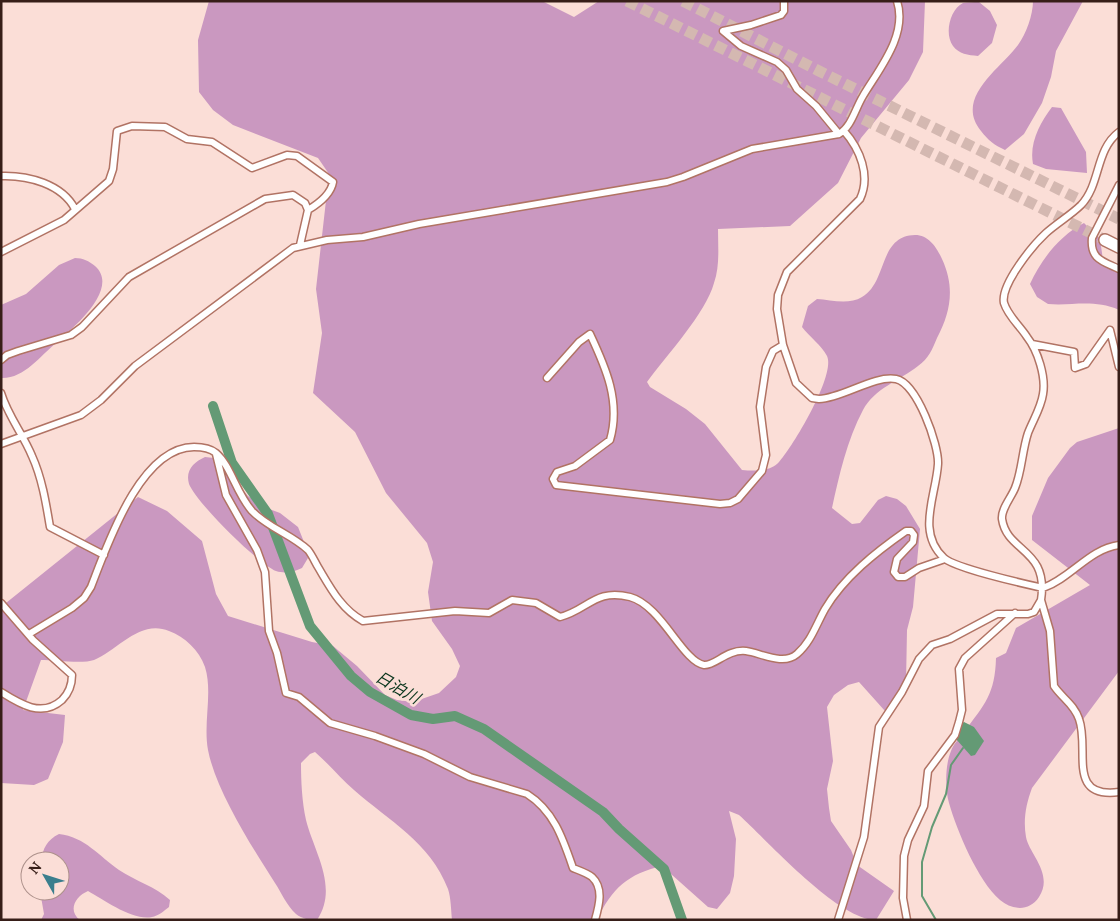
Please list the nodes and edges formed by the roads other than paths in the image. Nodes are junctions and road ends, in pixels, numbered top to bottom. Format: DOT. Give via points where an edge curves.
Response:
graph roads {
  1 [pos="784,1"];
  2 [pos="897,1"];
  3 [pos="1119,132"];
  4 [pos="842,133"];
  5 [pos="1,176"];
  6 [pos="1119,185"];
  7 [pos="75,209"];
  8 [pos="308,210"];
  9 [pos="1105,240"];
  10 [pos="300,245"];
  11 [pos="1119,247"];
  12 [pos="1,252"];
  13 [pos="1119,269"];
  14 [pos="784,344"];
  15 [pos="1032,344"];
  16 [pos="1,360"];
  17 [pos="1119,367"];
  18 [pos="547,378"];
  19 [pos="1,393"];
  20 [pos="21,437"];
  21 [pos="1,444"];
  22 [pos="216,453"];
  23 [pos="1119,545"];
  24 [pos="104,555"];
  25 [pos="945,560"];
  26 [pos="1043,588"];
  27 [pos="1041,600"];
  28 [pos="1,603"];
  29 [pos="1015,613"];
  30 [pos="29,634"];
  31 [pos="1,692"];
  32 [pos="1119,792"];
  33 [pos="595,920"];
  34 [pos="838,920"];
  35 [pos="908,920"];
  1 -- 4 [label="street" via="781,15 722,31 741,46 778,62 797,89"];
  2 -- 4 [label="street" via="900,19 887,58"];
  3 -- 15 [label="street" via="1105,146 1082,204 1045,234 1004,290 1008,311"];
  4 -- 10 [label="street" via="752,149 667,182 419,224 363,237"];
  4 -- 14 [label="street" via="852,139 864,166 865,189 860,199 782,282 777,309"];
  5 -- 7 [label="street" via="29,178 57,190"];
  6 -- 13 [label="street" via="1092,238 1092,246 1093,254"];
  7 -- 8 [label="street" via="109,181 117,131 132,126 165,127 187,139 212,142 252,168 287,155 297,156 333,182 325,196"];
  7 -- 12 [label="street" via="64,220"];
  8 -- 10 [label="street"];
  8 -- 16 [label="street" via="305,202 293,195 265,199 129,277 71,335 13,353"];
  9 -- 11 [label="highway"];
  10 -- 20 [label="street" via="278,257 135,366 82,415"];
  14 -- 18 [label="street" via="773,351 766,367 760,407 766,456 762,471 738,499 730,503 556,485 553,479 557,472 575,466 610,440 614,418 612,386 590,334"];
  14 -- 25 [label="street" via="796,383 812,398 825,399 883,380 895,379 912,389 919,400 938,463 929,526 931,539"];
  15 -- 17 [label="street" via="1074,352 1075,368 1086,364 1110,330"];
  15 -- 26 [label="street" via="1042,376 1043,392 1028,434 1019,478 1002,519 1010,535 1034,561 1041,573"];
  19 -- 20 [label="street"];
  20 -- 21 [label="street"];
  20 -- 24 [label="street" via="32,454 40,477 50,527"];
  22 -- 24 [label="street" via="187,447 162,459 130,497"];
  22 -- 25 [label="street" via="253,512 308,551 342,605 363,621 455,611 489,613 512,600 536,603 560,618 571,615 598,596 610,595 630,597 645,604 669,628 688,654 702,665 730,652 745,651 788,659 796,655 813,635 825,609 872,555 906,531 911,530 914,534 913,542 897,559 894,572 898,577"];
  22 -- 33 [label="street" via="226,495 257,550 265,572 268,630 286,694 299,698 330,723 424,754 470,777 527,794 546,810 558,828 573,868 592,876 600,897"];
  23 -- 26 [label="street" via="1097,551 1057,583"];
  24 -- 30 [label="street" via="84,598"];
  25 -- 26 [label="street"];
  26 -- 27 [label="street"];
  27 -- 29 [label="street" via="1034,612"];
  27 -- 32 [label="street" via="1050,631 1054,686 1069,700 1079,719 1085,777 1096,792"];
  28 -- 30 [label="street"];
  29 -- 34 [label="street" via="997,614 925,650 879,726 864,837"];
  29 -- 35 [label="street" via="965,658 959,669 962,710 959,722 955,735 928,771 924,806 904,856 904,898"];
  30 -- 31 [label="street" via="72,675 72,684 57,704 38,709"];
}
